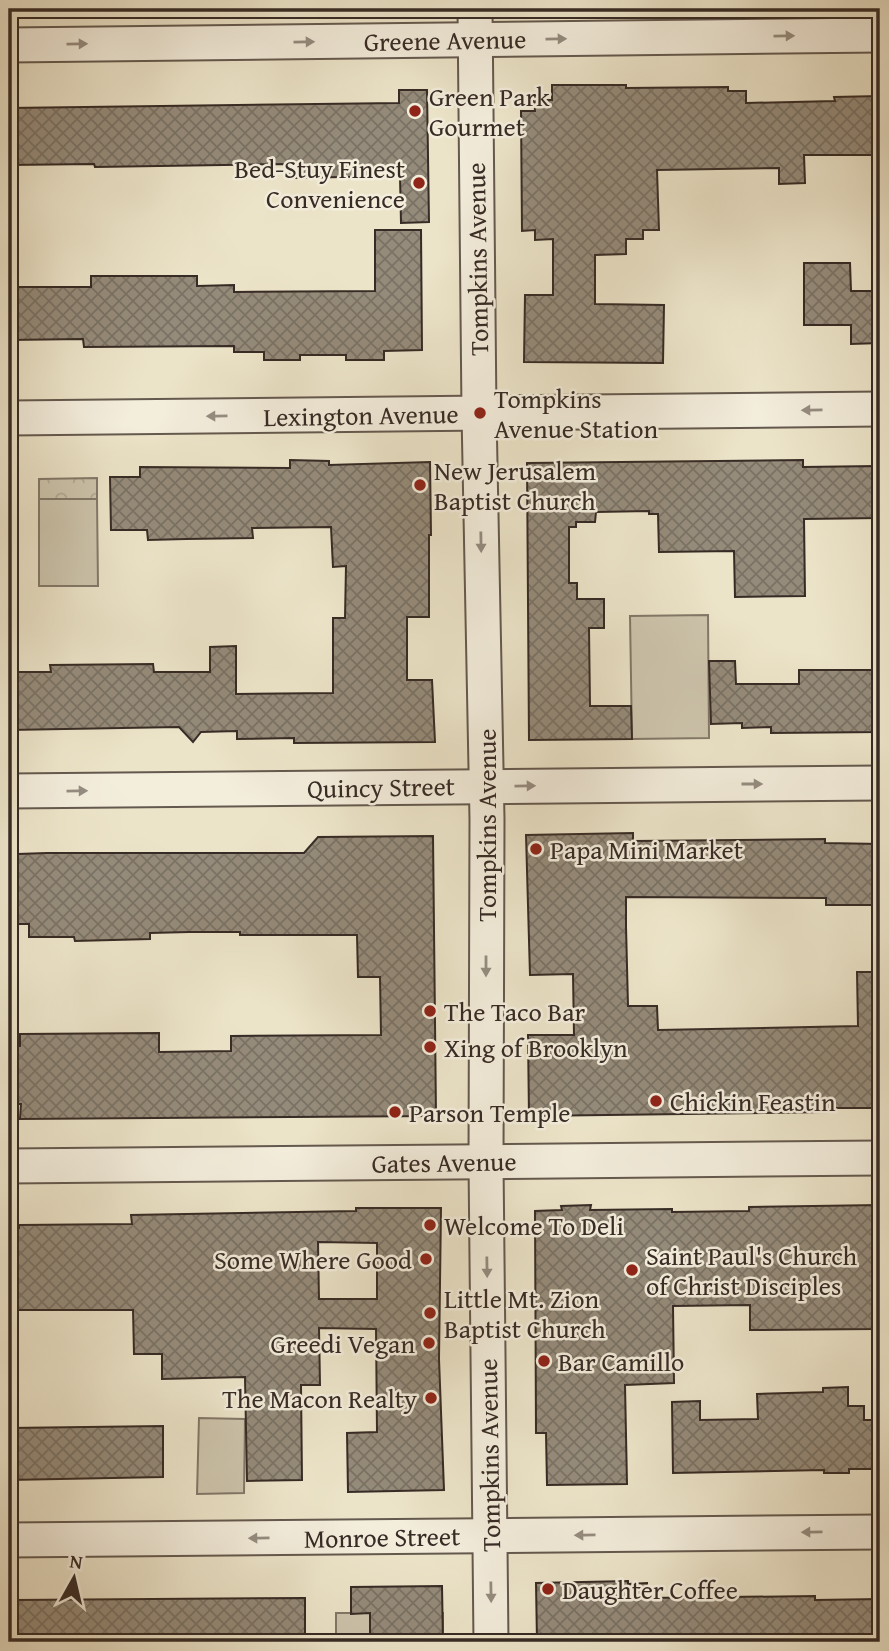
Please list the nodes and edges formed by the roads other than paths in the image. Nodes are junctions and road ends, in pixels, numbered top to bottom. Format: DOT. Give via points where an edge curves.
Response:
graph roads {
  1 [pos="475,24"];
  2 [pos="880,35"];
  3 [pos="9,45"];
  4 [pos="880,409"];
  5 [pos="479,414"];
  6 [pos="9,418"];
  7 [pos="880,783"];
  8 [pos="486,786"];
  9 [pos="9,791"];
  10 [pos="880,1158"];
  11 [pos="486,1161"];
  12 [pos="9,1166"];
  13 [pos="880,1532"];
  14 [pos="490,1536"];
  15 [pos="9,1540"];
  16 [pos="491,1642"];
  1 -- 2 [label="street, Greene Avenue, one-way"];
  3 -- 1 [label="street, Greene Avenue, one-way"];
  1 -- 5 [label="street, Tompkins Avenue"];
  4 -- 5 [label="street, Lexington Avenue, one-way"];
  5 -- 6 [label="street, Lexington Avenue, one-way"];
  5 -- 8 [label="street, Tompkins Avenue, one-way"];
  8 -- 7 [label="street, Quincy Street, one-way"];
  9 -- 8 [label="street, Quincy Street, one-way"];
  8 -- 11 [label="street, Tompkins Avenue, one-way"];
  10 -- 11 [label="street, Gates Avenue"];
  11 -- 12 [label="street, Gates Avenue"];
  11 -- 14 [label="street, Tompkins Avenue, one-way"];
  13 -- 14 [label="street, Monroe Street, one-way"];
  14 -- 15 [label="street, Monroe Street, one-way"];
  14 -- 16 [label="street, Tompkins Avenue, one-way"];
}
